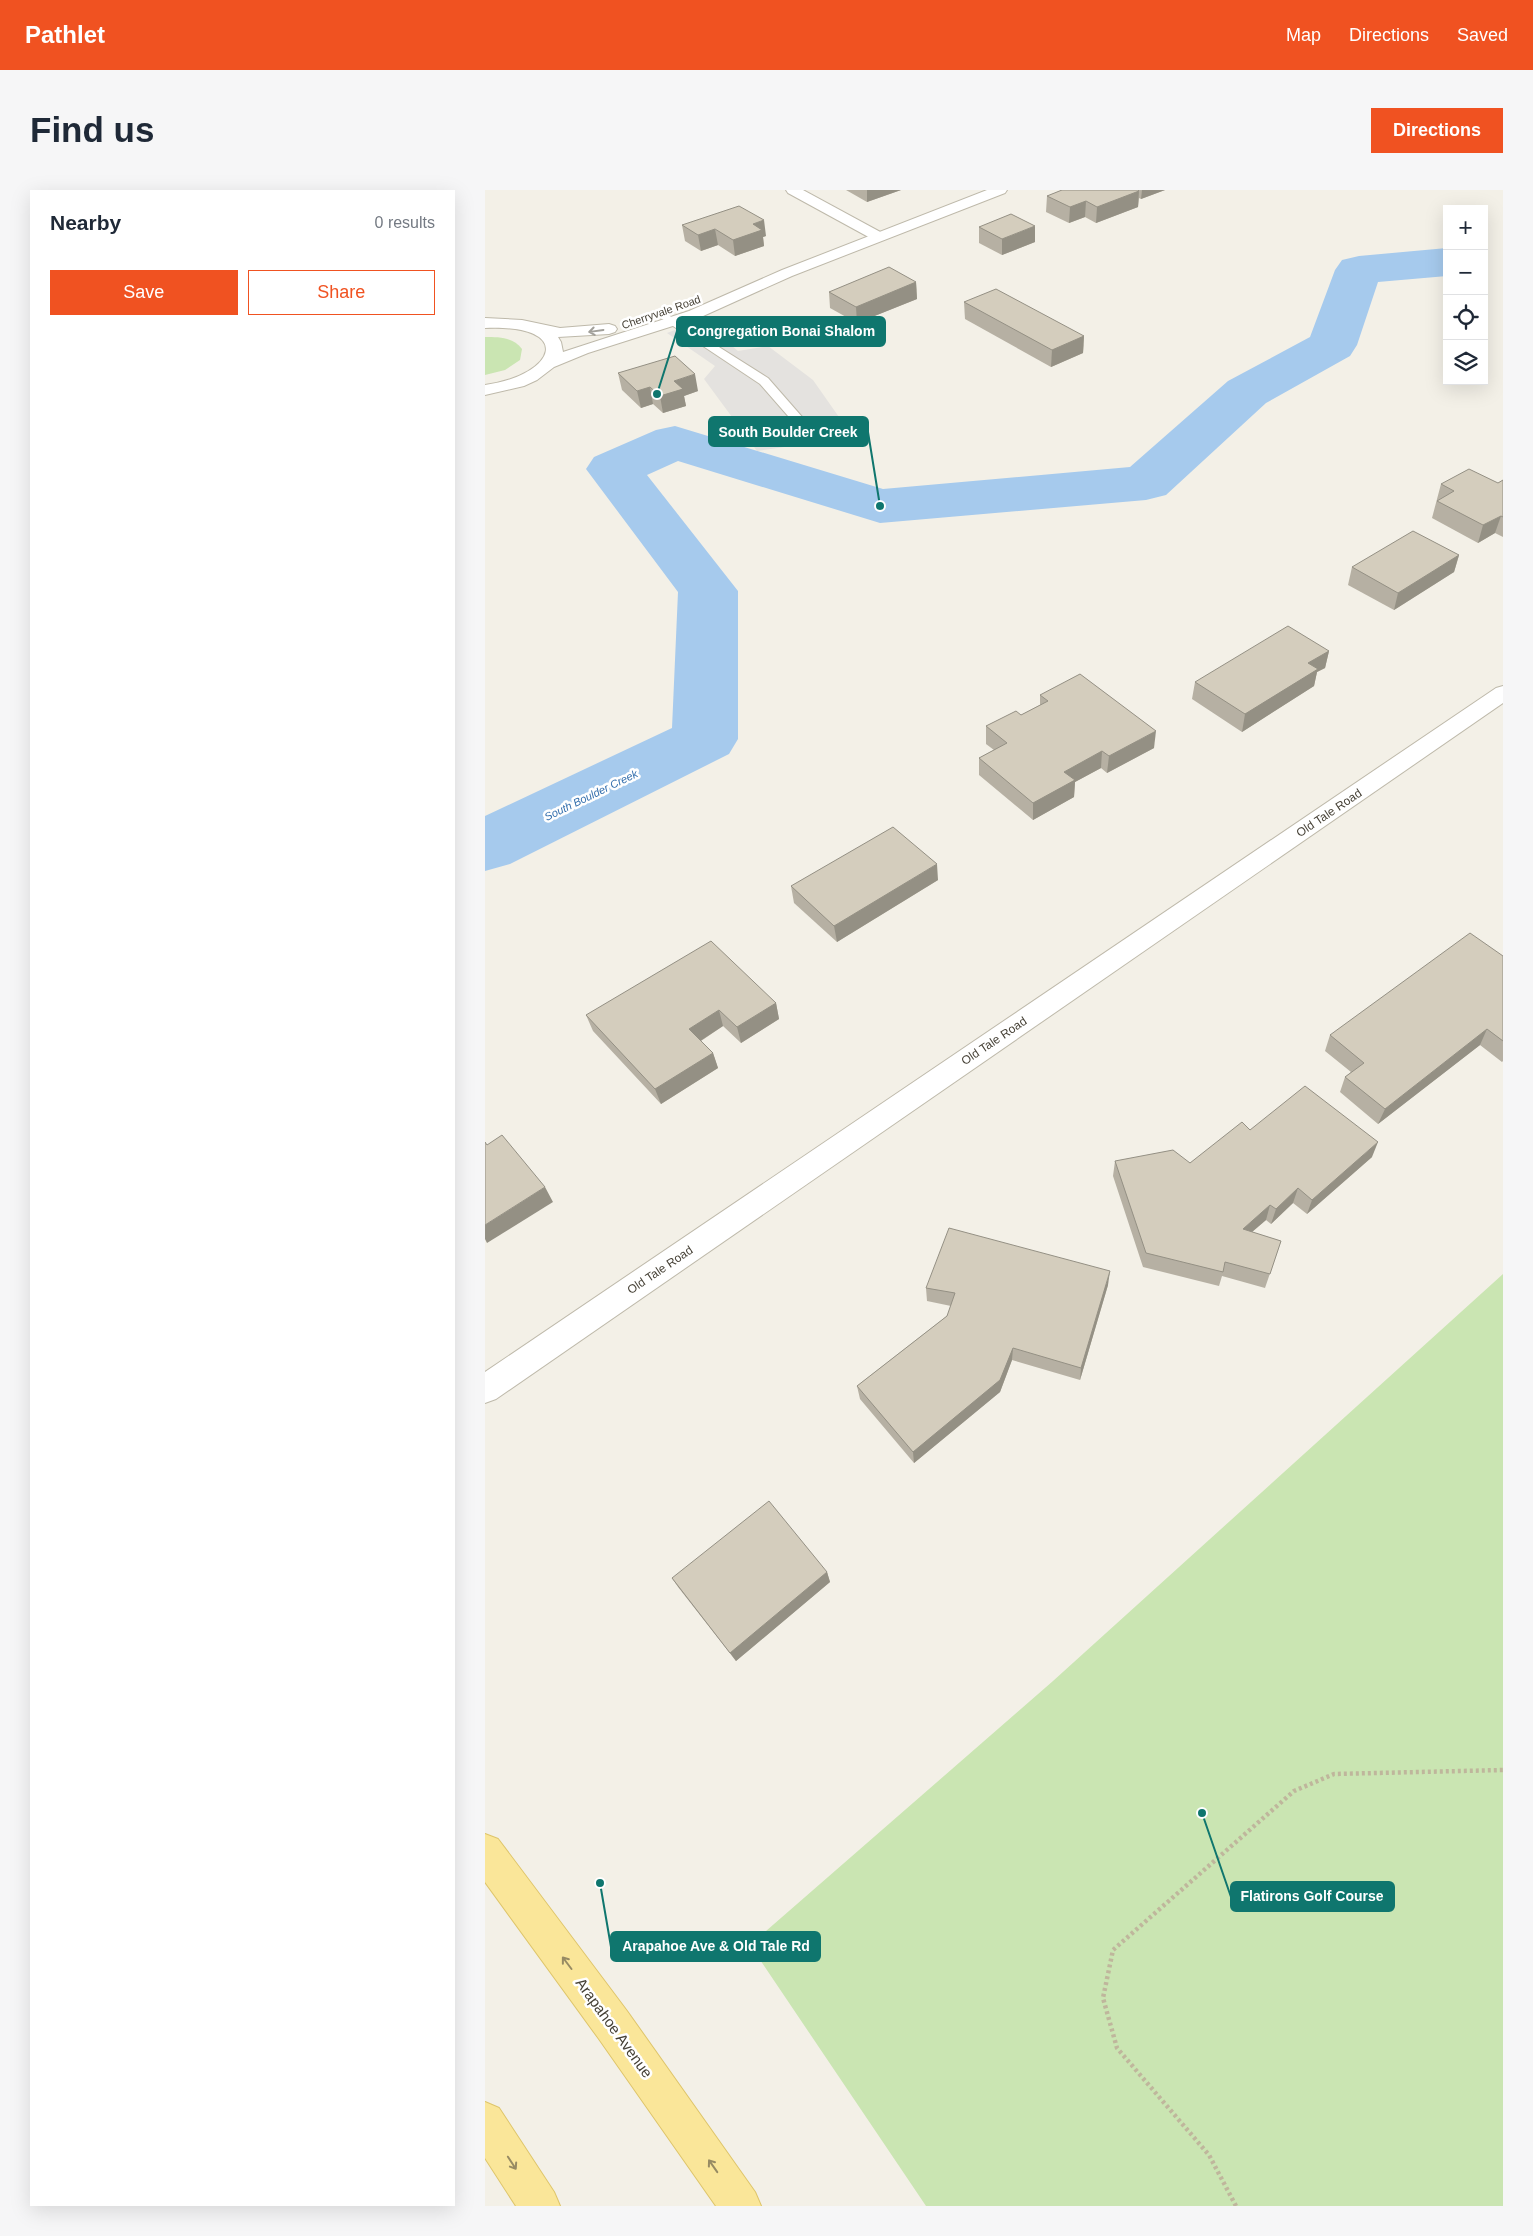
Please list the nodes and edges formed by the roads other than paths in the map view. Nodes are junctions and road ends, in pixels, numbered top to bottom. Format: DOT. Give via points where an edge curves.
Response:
graph roads {
  1 [pos="793,190"];
  2 [pos="1000,190"];
  3 [pos="879,237"];
  4 [pos="668,318"];
  5 [pos="485,323"];
  6 [pos="531,327"];
  7 [pos="548,364"];
  8 [pos="485,390"];
  9 [pos="813,438"];
  10 [pos="1503,693"];
  11 [pos="485,1388"];
  12 [pos="485,1852"];
  13 [pos="485,2122"];
  14 [pos="540,2206"];
  15 [pos="741,2206"];
  1 -- 3 [label="street"];
  2 -- 3 [label="street, Cherryvale Road"];
  3 -- 4 [label="street, Cherryvale Road" via="787,273 732,300"];
  4 -- 6 [label="street, Cherryvale Road, one-way" via="589,332 560,333"];
  4 -- 7 [label="street, Cherryvale Road"];
  4 -- 9 [label="lane" via="764,381"];
  5 -- 6 [label="street, Cherryvale Road"];
  6 -- 7 [label="street" via="545,334 553,343 554,353"];
  7 -- 8 [label="street, Cherryvale Road" via="535,375 515,384"];
  10 -- 11 [label="street, Old Tale Road"];
  15 -- 12 [label="main road, Arapahoe Avenue, one-way"];
  13 -- 14 [label="main road, one-way"];
}
